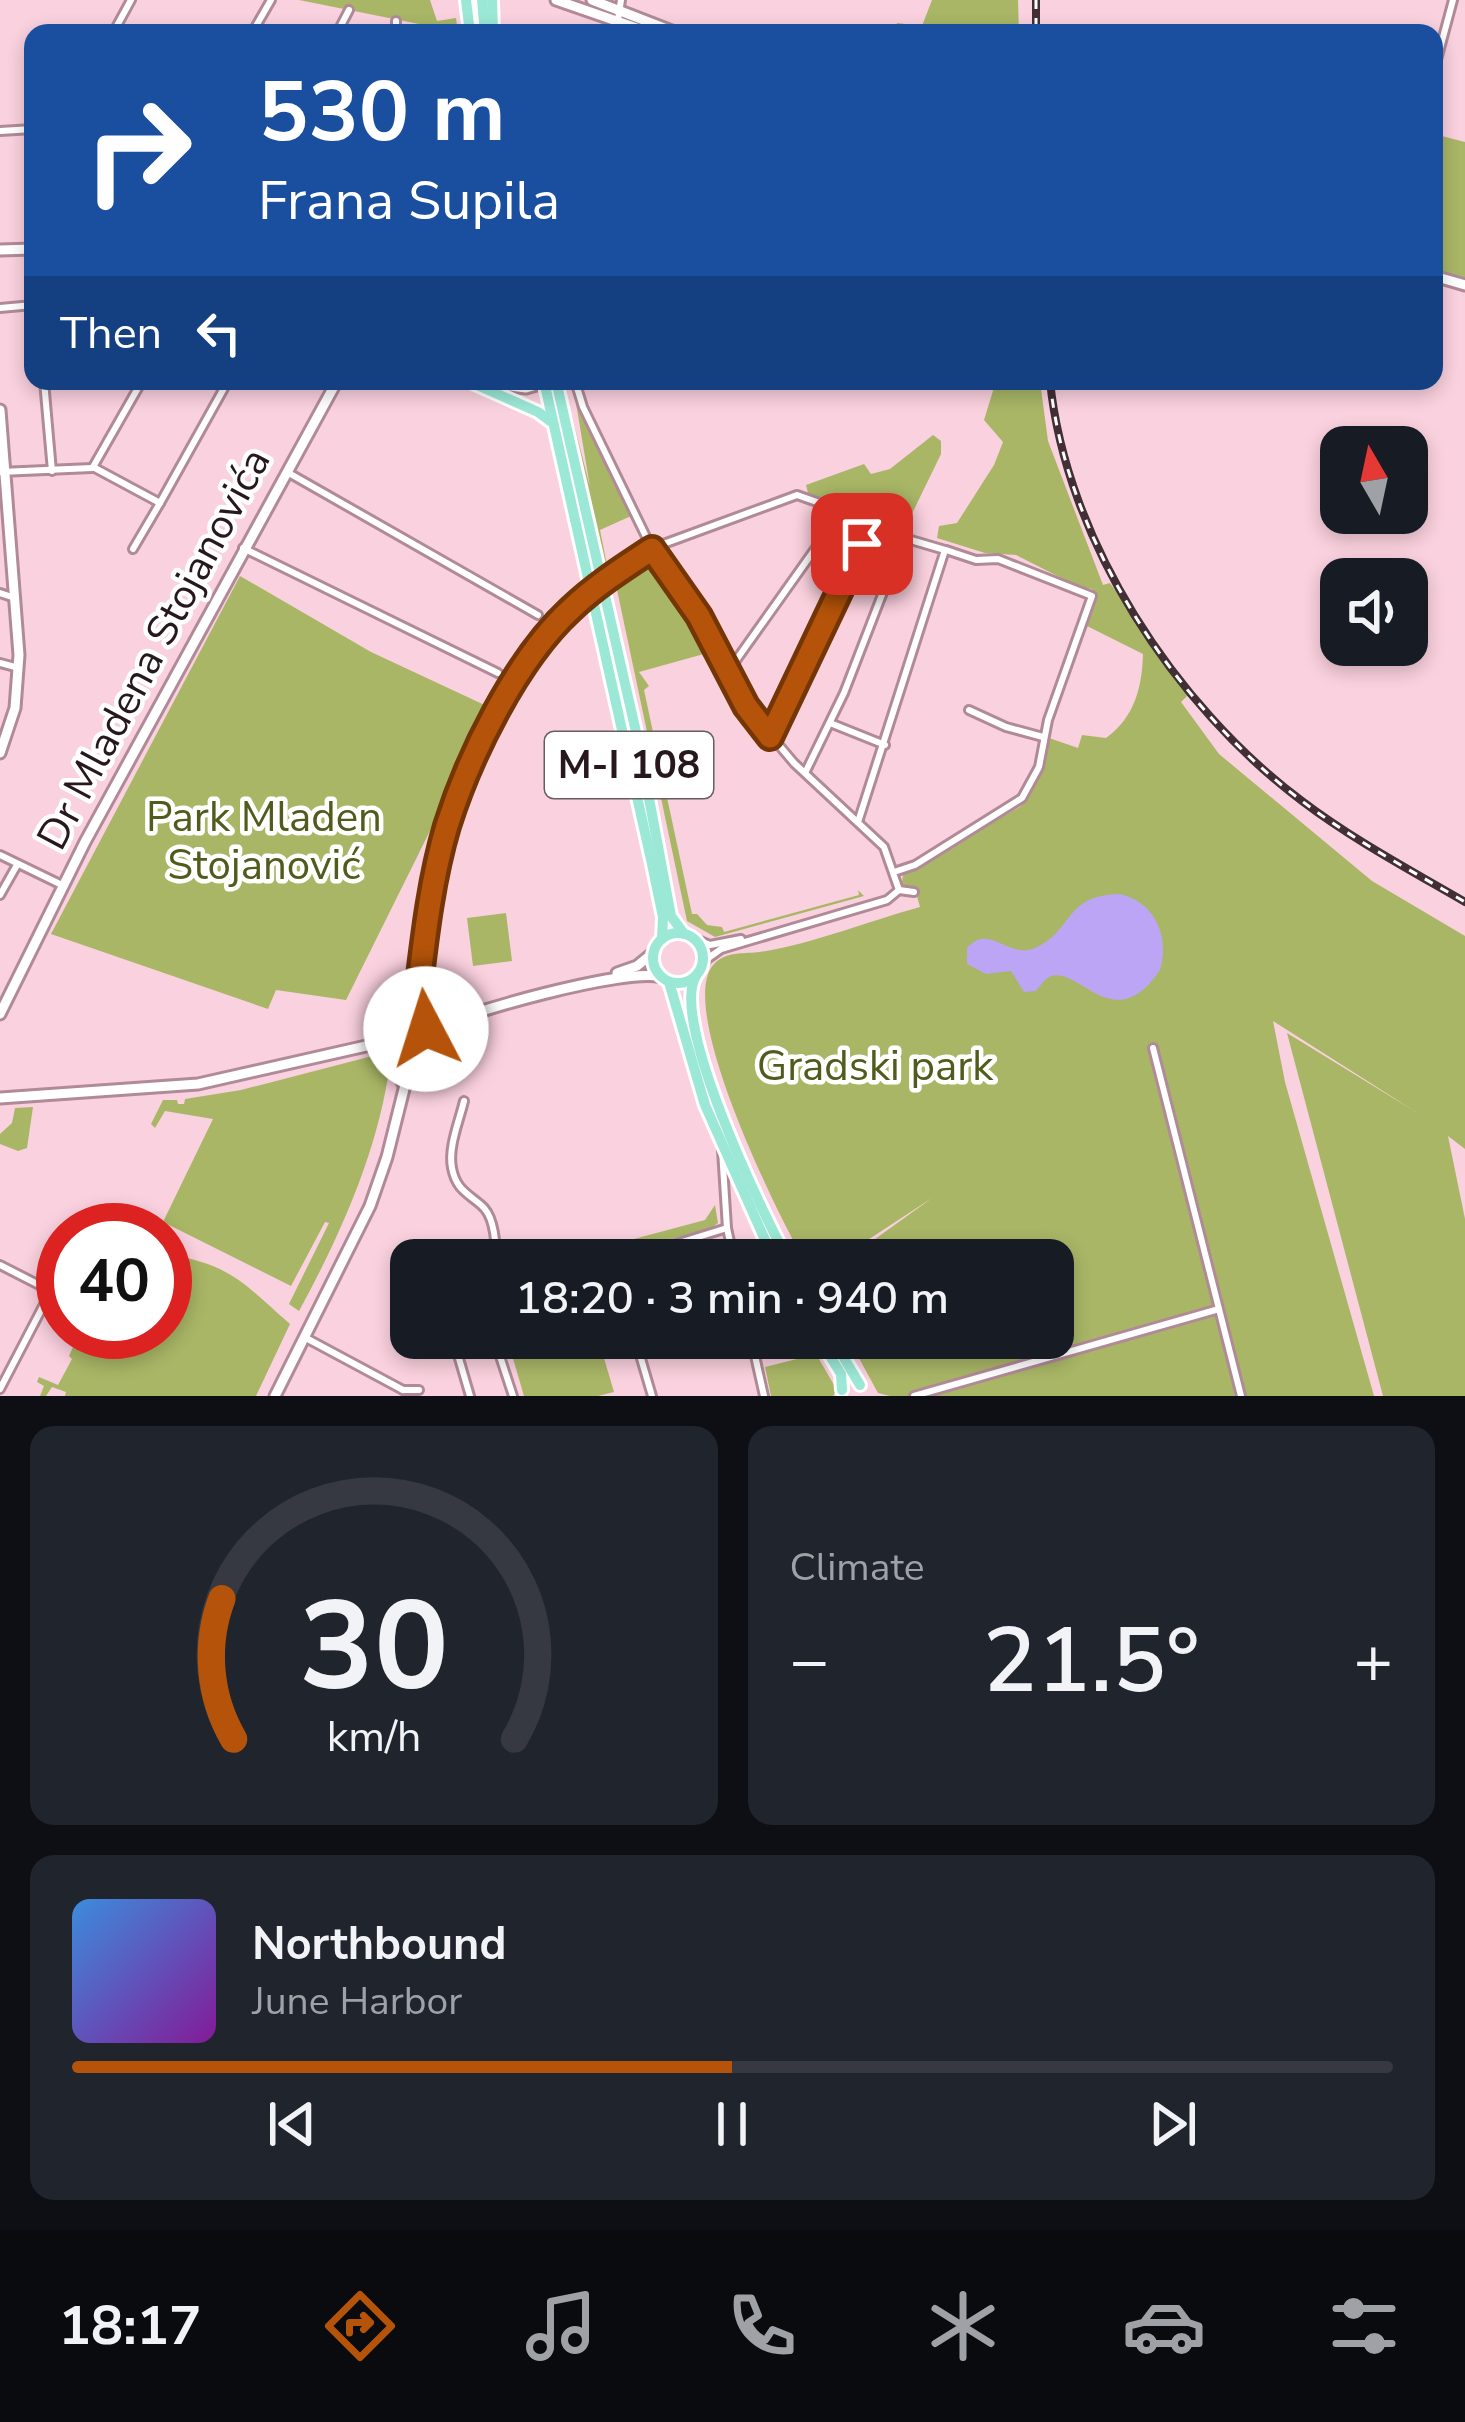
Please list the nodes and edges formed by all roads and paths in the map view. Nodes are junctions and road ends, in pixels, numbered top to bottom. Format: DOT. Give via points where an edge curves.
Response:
graph roads {
  1 [pos="556,0"];
  2 [pos="592,0"];
  3 [pos="1454,0"];
  4 [pos="350,10"];
  5 [pos="618,16"];
  6 [pos="342,24"];
  7 [pos="1443,39"];
  8 [pos="45,390"];
  9 [pos="137,390"];
  10 [pos="223,390"];
  11 [pos="332,390"];
  12 [pos="490,390"];
  13 [pos="551,390"];
  14 [pos="553,390"];
  15 [pos="577,390"];
  16 [pos="0,410"];
  17 [pos="554,430"];
  18 [pos="93,467"];
  19 [pos="52,471"];
  20 [pos="3,472"];
  21 [pos="286,472"];
  22 [pos="160,503"];
  23 [pos="842,511"];
  24 [pos="904,538"];
  25 [pos="862,544"];
  26 [pos="243,548"];
  27 [pos="133,549"];
  28 [pos="652,549"];
  29 [pos="946,550"];
  30 [pos="603,582"];
  31 [pos="0,592"];
  32 [pos="591,592"];
  33 [pos="15,598"];
  34 [pos="538,615"];
  35 [pos="0,663"];
  36 [pos="20,668"];
  37 [pos="728,673"];
  38 [pos="498,674"];
  39 [pos="969,710"];
  40 [pos="830,723"];
  41 [pos="770,737"];
  42 [pos="1043,737"];
  43 [pos="886,745"];
  44 [pos="0,753"];
  45 [pos="805,772"];
  46 [pos="858,822"];
  47 [pos="0,855"];
  48 [pos="16,865"];
  49 [pos="894,872"];
  50 [pos="64,886"];
  51 [pos="899,890"];
  52 [pos="914,892"];
  53 [pos="0,895"];
  54 [pos="689,936"];
  55 [pos="757,937"];
  56 [pos="662,939"];
  57 [pos="653,953"];
  58 [pos="698,973"];
  59 [pos="665,979"];
  60 [pos="592,982"];
  61 [pos="3,999"];
  62 [pos="0,1014"];
  63 [pos="411,1033"];
  64 [pos="1153,1048"];
  65 [pos="0,1098"];
  66 [pos="401,1099"];
  67 [pos="464,1101"];
  68 [pos="722,1150"];
  69 [pos="727,1228"];
  70 [pos="492,1239"];
  71 [pos="692,1239"];
  72 [pos="729,1239"];
  73 [pos="765,1239"];
  74 [pos="778,1239"];
  75 [pos="0,1264"];
  76 [pos="1219,1309"];
  77 [pos="304,1337"];
  78 [pos="460,1359"];
  79 [pos="501,1359"];
  80 [pos="641,1359"];
  81 [pos="756,1359"];
  82 [pos="832,1359"];
  83 [pos="845,1359"];
  84 [pos="860,1385"];
  85 [pos="0,1390"];
  86 [pos="419,1390"];
  87 [pos="401,1393"];
  88 [pos="840,1393"];
  89 [pos="872,1393"];
  90 [pos="275,1396"];
  91 [pos="470,1396"];
  92 [pos="514,1396"];
  93 [pos="652,1396"];
  94 [pos="764,1396"];
  95 [pos="914,1396"];
  96 [pos="1241,1396"];
  1 -- 5 [label="street"];
  2 -- 5 [label="street"];
  3 -- 7 [label="street"];
  4 -- 6 [label="street"];
  8 -- 19 [label="street"];
  9 -- 18 [label="street"];
  10 -- 22 [label="street"];
  11 -- 21 [label="street, Dr Mladena Stojanovića"];
  12 -- 17 [label="main road" via="545,416"];
  13 -- 17 [label="main road, M-I 108"];
  14 -- 30 [label="main road, M-I 108"];
  15 -- 28 [label="street"];
  16 -- 20 [label="street"];
  17 -- 32 [label="main road, M-I 108"];
  18 -- 19 [label="street"];
  18 -- 22 [label="street"];
  19 -- 20 [label="street"];
  20 -- 33 [label="street"];
  21 -- 26 [label="street, Dr Mladena Stojanovića"];
  21 -- 34 [label="street"];
  22 -- 27 [label="street"];
  23 -- 24 [label="street"];
  23 -- 28 [label="street" via="797,495"];
  23 -- 37 [label="street"];
  24 -- 29 [label="street"];
  24 -- 40 [label="street"];
  25 -- 41 [label="street"];
  26 -- 38 [label="street"];
  26 -- 50 [label="street, Dr Mladena Stojanovića"];
  28 -- 30 [label="street"];
  28 -- 37 [label="street"];
  29 -- 42 [label="street" via="998,559 1092,596"];
  29 -- 43 [label="street"];
  30 -- 32 [label="street"];
  30 -- 54 [label="main road, M-I 108" via="671,916"];
  31 -- 33 [label="street"];
  32 -- 56 [label="main road, M-I 108" via="661,904"];
  32 -- 63 [label="street" via="514,682 443,841"];
  33 -- 36 [label="street"];
  35 -- 36 [label="street"];
  36 -- 44 [label="street"];
  37 -- 41 [label="street"];
  39 -- 42 [label="street"];
  40 -- 43 [label="street"];
  40 -- 45 [label="street"];
  41 -- 45 [label="street"];
  42 -- 49 [label="street" via="1039,767 1015,804"];
  43 -- 46 [label="street"];
  45 -- 46 [label="street"];
  46 -- 49 [label="street" via="884,847"];
  47 -- 48 [label="street"];
  48 -- 50 [label="street"];
  48 -- 53 [label="street"];
  49 -- 51 [label="street"];
  50 -- 61 [label="street, Dr Mladena Stojanovića"];
  51 -- 52 [label="street"];
  51 -- 55 [label="street"];
  54 -- 55 [label="street" via="710,945"];
  54 -- 56 [label="main road"];
  54 -- 58 [label="main road, M-I 108" via="702,952"];
  55 -- 58 [label="street" via="716,951"];
  56 -- 57 [label="main road"];
  57 -- 59 [label="main road"];
  57 -- 60 [label="street"];
  58 -- 59 [label="main road" via="683,982"];
  58 -- 74 [label="main road, M-I 108" via="689,995 715,1097"];
  59 -- 60 [label="street" via="644,973"];
  59 -- 68 [label="main road"];
  60 -- 63 [label="street"];
  61 -- 62 [label="street, Dr Mladena Stojanovića"];
  63 -- 65 [label="street" via="198,1084"];
  63 -- 66 [label="street"];
  63 -- 66 [label="street"];
  64 -- 76 [label="street"];
  66 -- 77 [label="street" via="370,1206"];
  67 -- 70 [label="street" via="452,1169 481,1204"];
  68 -- 69 [label="street"];
  68 -- 73 [label="main road"];
  69 -- 71 [label="street"];
  69 -- 72 [label="street"];
  75 -- 85 [label="street" via="51,1292"];
  76 -- 95 [label="street"];
  76 -- 96 [label="street"];
  77 -- 87 [label="street"];
  77 -- 90 [label="street"];
  78 -- 91 [label="street"];
  79 -- 92 [label="street"];
  80 -- 93 [label="street"];
  81 -- 94 [label="street"];
  82 -- 88 [label="main road"];
  83 -- 84 [label="main road"];
  84 -- 88 [label="main road"];
  84 -- 89 [label="main road"];
  86 -- 87 [label="street"];
}
